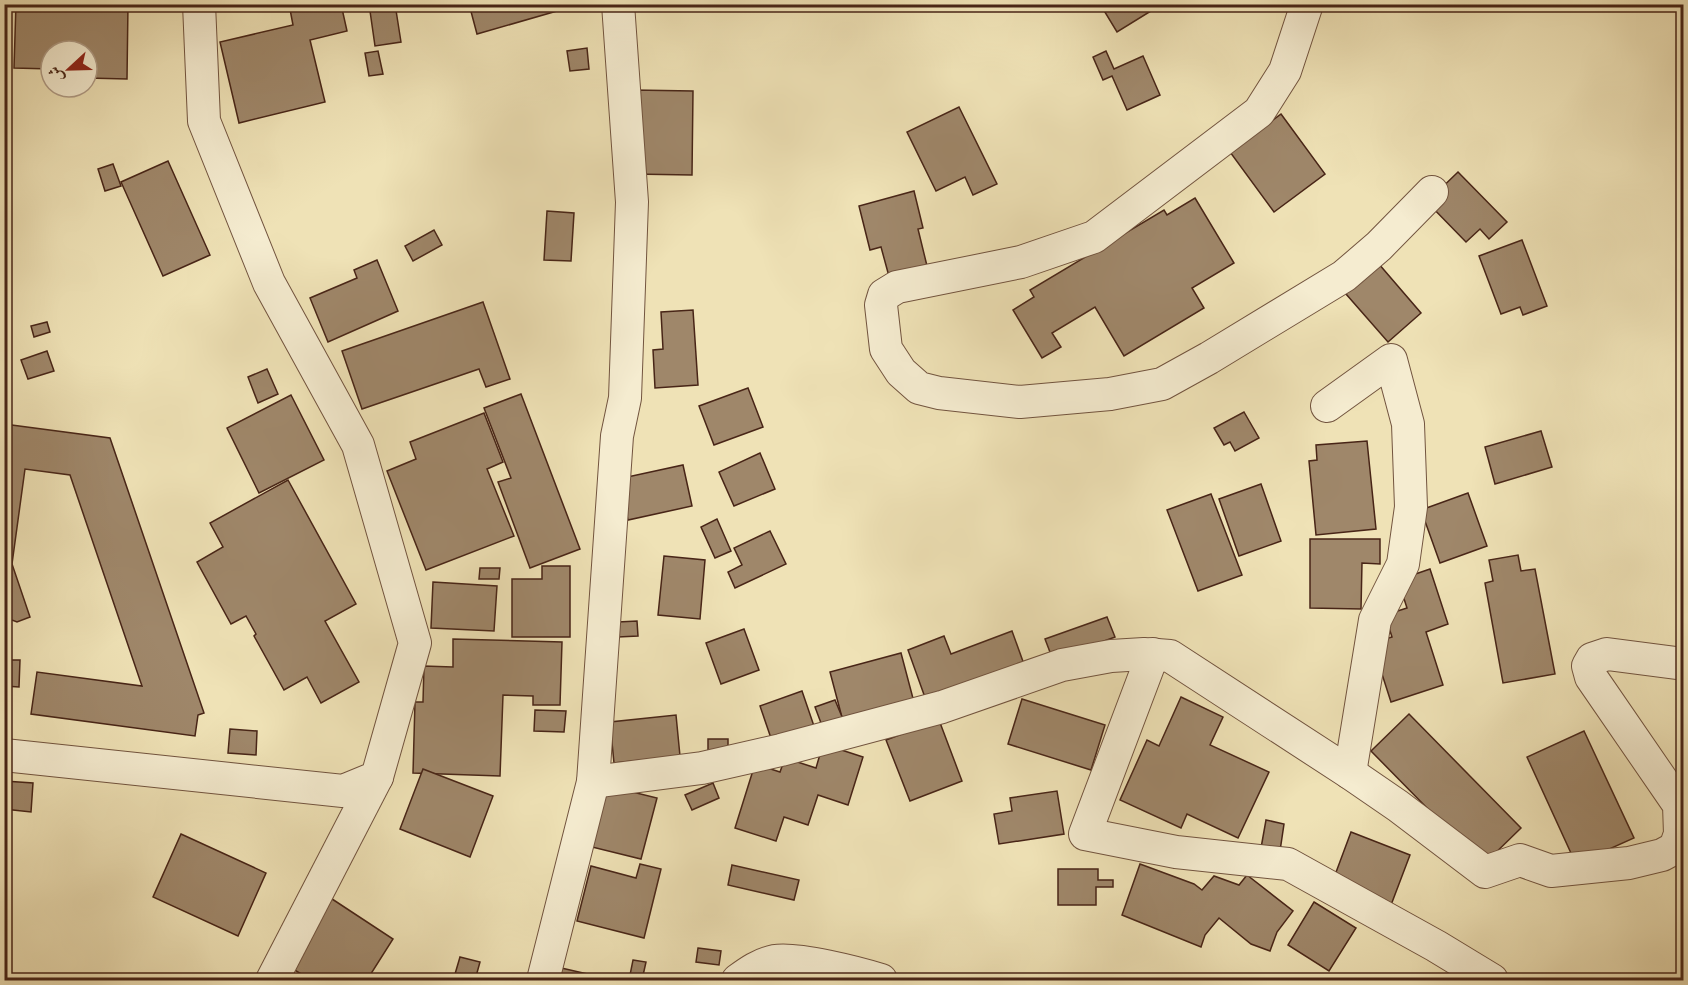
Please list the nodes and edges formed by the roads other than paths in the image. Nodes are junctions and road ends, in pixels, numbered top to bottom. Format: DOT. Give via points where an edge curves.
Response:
graph roads {
  1 [pos="199,4"];
  2 [pos="618,4"];
  3 [pos="1307,4"];
  4 [pos="1432,192"];
  5 [pos="1327,406"];
  6 [pos="1153,654"];
  7 [pos="1683,664"];
  8 [pos="4,755"];
  9 [pos="1350,773"];
  10 [pos="377,777"];
  11 [pos="593,782"];
  12 [pos="272,981"];
  13 [pos="543,981"];
  14 [pos="738,981"];
  15 [pos="881,981"];
  16 [pos="1492,981"];
  1 -- 10 [label="street" via="204,121 269,283 358,445 415,643"];
  2 -- 11 [label="street" via="631,214 625,398 617,436"];
  3 -- 4 [label="street" via="1285,71 1259,112 1094,237 1020,262 897,288 884,296 881,305 886,349 901,372 919,388 1020,402 1110,394 1162,384 1344,276"];
  5 -- 9 [label="street" via="1391,360 1408,424 1411,507 1403,564 1375,620"];
  6 -- 9 [label="street" via="1170,656"];
  6 -- 11 [label="street" via="1111,656 1062,665 942,707 724,763"];
  6 -- 16 [label="street" via="1085,834 1176,852 1288,864"];
  7 -- 9 [label="street" via="1607,654 1592,659 1588,666 1679,805 1680,834 1675,848 1662,855 1629,863 1551,871 1520,860 1485,872"];
  8 -- 10 [label="street" via="343,791"];
  10 -- 12 [label="street"];
  11 -- 13 [label="street"];
  14 -- 15 [label="street" via="755,967 776,961"];
}
